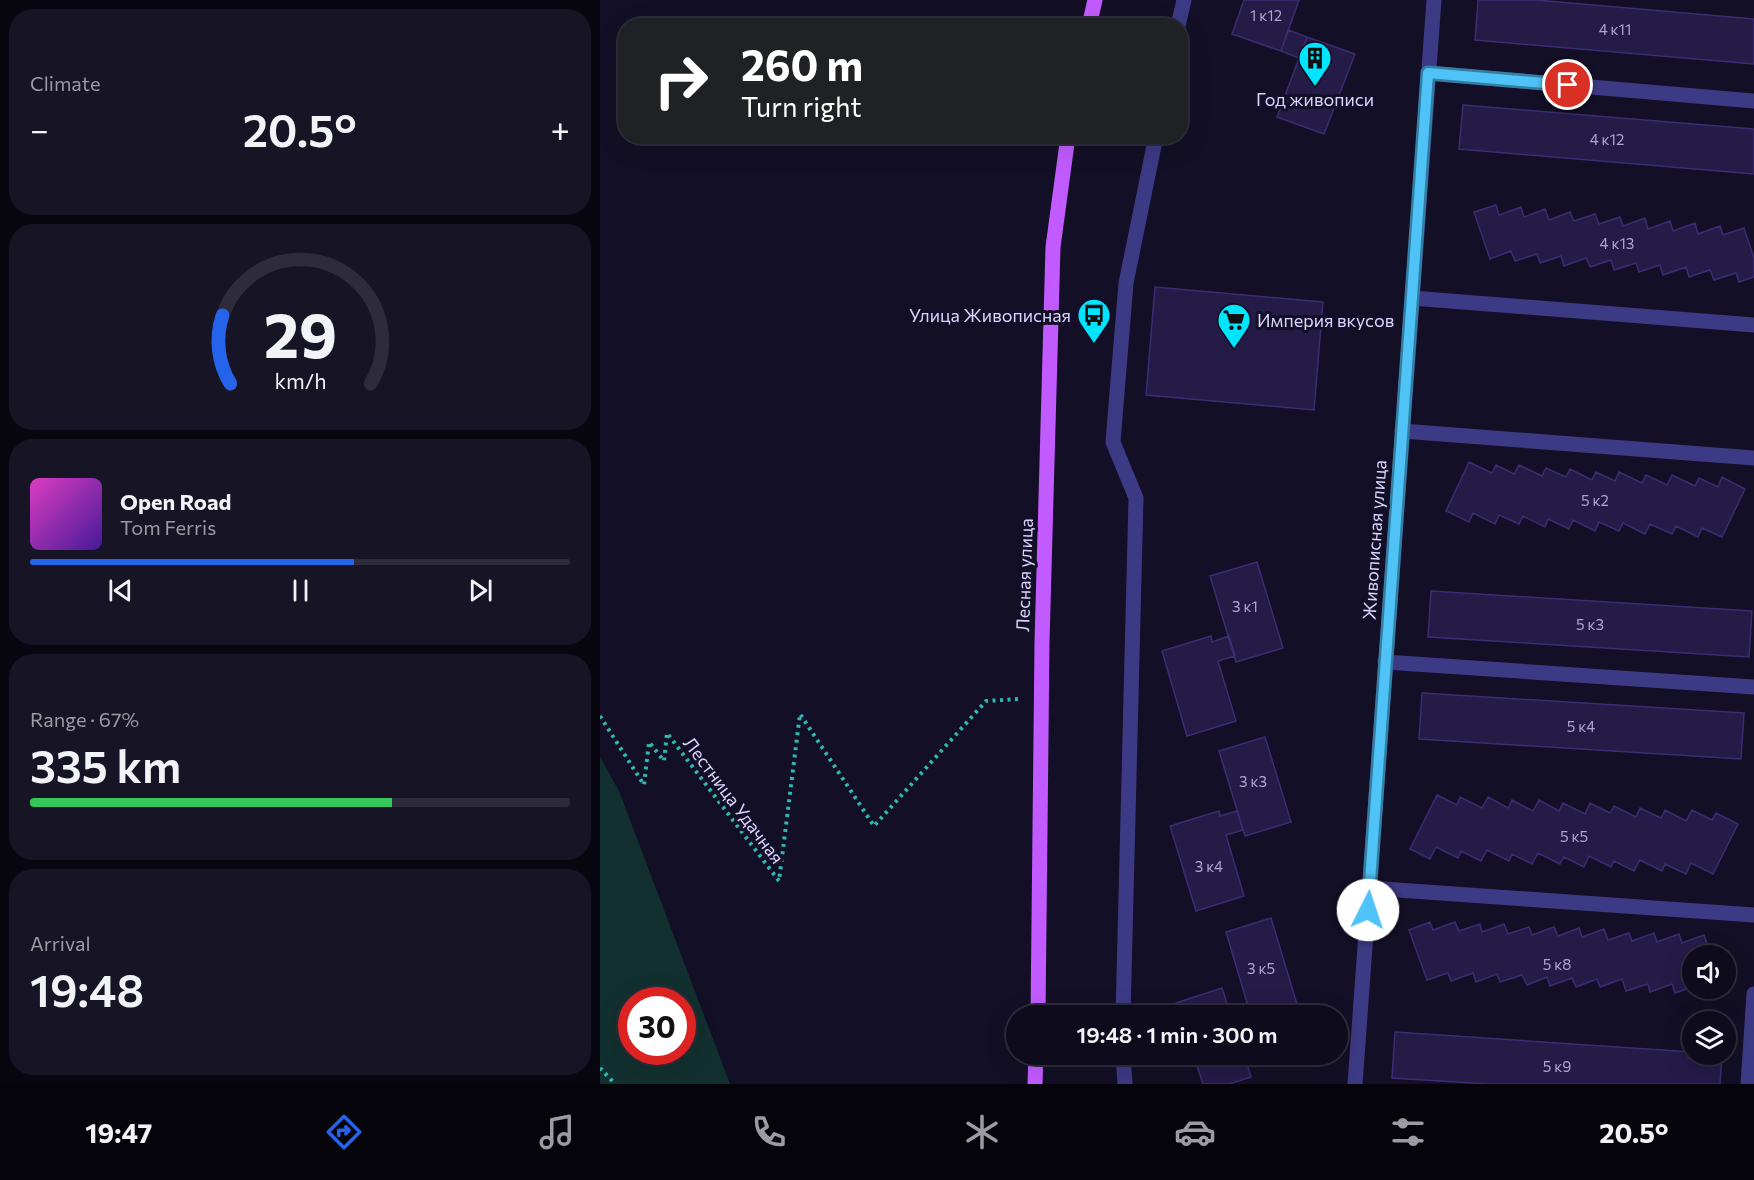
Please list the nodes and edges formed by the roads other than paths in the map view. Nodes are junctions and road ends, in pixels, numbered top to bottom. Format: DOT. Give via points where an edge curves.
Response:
graph roads {
  1 [pos="1095,0"];
  2 [pos="1184,0"];
  3 [pos="1434,0"];
  4 [pos="1091,18"];
  5 [pos="1180,18"];
  6 [pos="1428,73"];
  7 [pos="1754,101"];
  8 [pos="1067,144"];
  9 [pos="1154,144"];
  10 [pos="1412,298"];
  11 [pos="1754,325"];
  12 [pos="1402,431"];
  13 [pos="1754,458"];
  14 [pos="1385,662"];
  15 [pos="1754,687"];
  16 [pos="1369,888"];
  17 [pos="1754,915"];
  18 [pos="1754,994"];
  19 [pos="1038,1005"];
  20 [pos="1123,1005"];
  21 [pos="1753,1026"];
  22 [pos="1036,1065"];
  23 [pos="1124,1065"];
  24 [pos="1035,1084"];
  25 [pos="1125,1084"];
  26 [pos="1356,1084"];
  27 [pos="1748,1084"];
  1 -- 4 [label="main road"];
  2 -- 5 [label="street"];
  3 -- 6 [label="street, Живописная улица"];
  6 -- 7 [label="street"];
  6 -- 10 [label="street, Живописная улица"];
  8 -- 19 [label="main road, Лесная улица" via="1053,247 1042,642"];
  9 -- 20 [label="street" via="1126,283 1113,442 1136,498"];
  10 -- 11 [label="street"];
  10 -- 12 [label="street, Живописная улица"];
  12 -- 13 [label="street"];
  12 -- 14 [label="street, Живописная улица"];
  14 -- 15 [label="street"];
  14 -- 16 [label="street, Живописная улица"];
  16 -- 17 [label="street"];
  16 -- 26 [label="street, Живописная улица"];
  18 -- 21 [label="street"];
  21 -- 27 [label="street"];
  22 -- 24 [label="main road"];
  23 -- 25 [label="street"];
}
